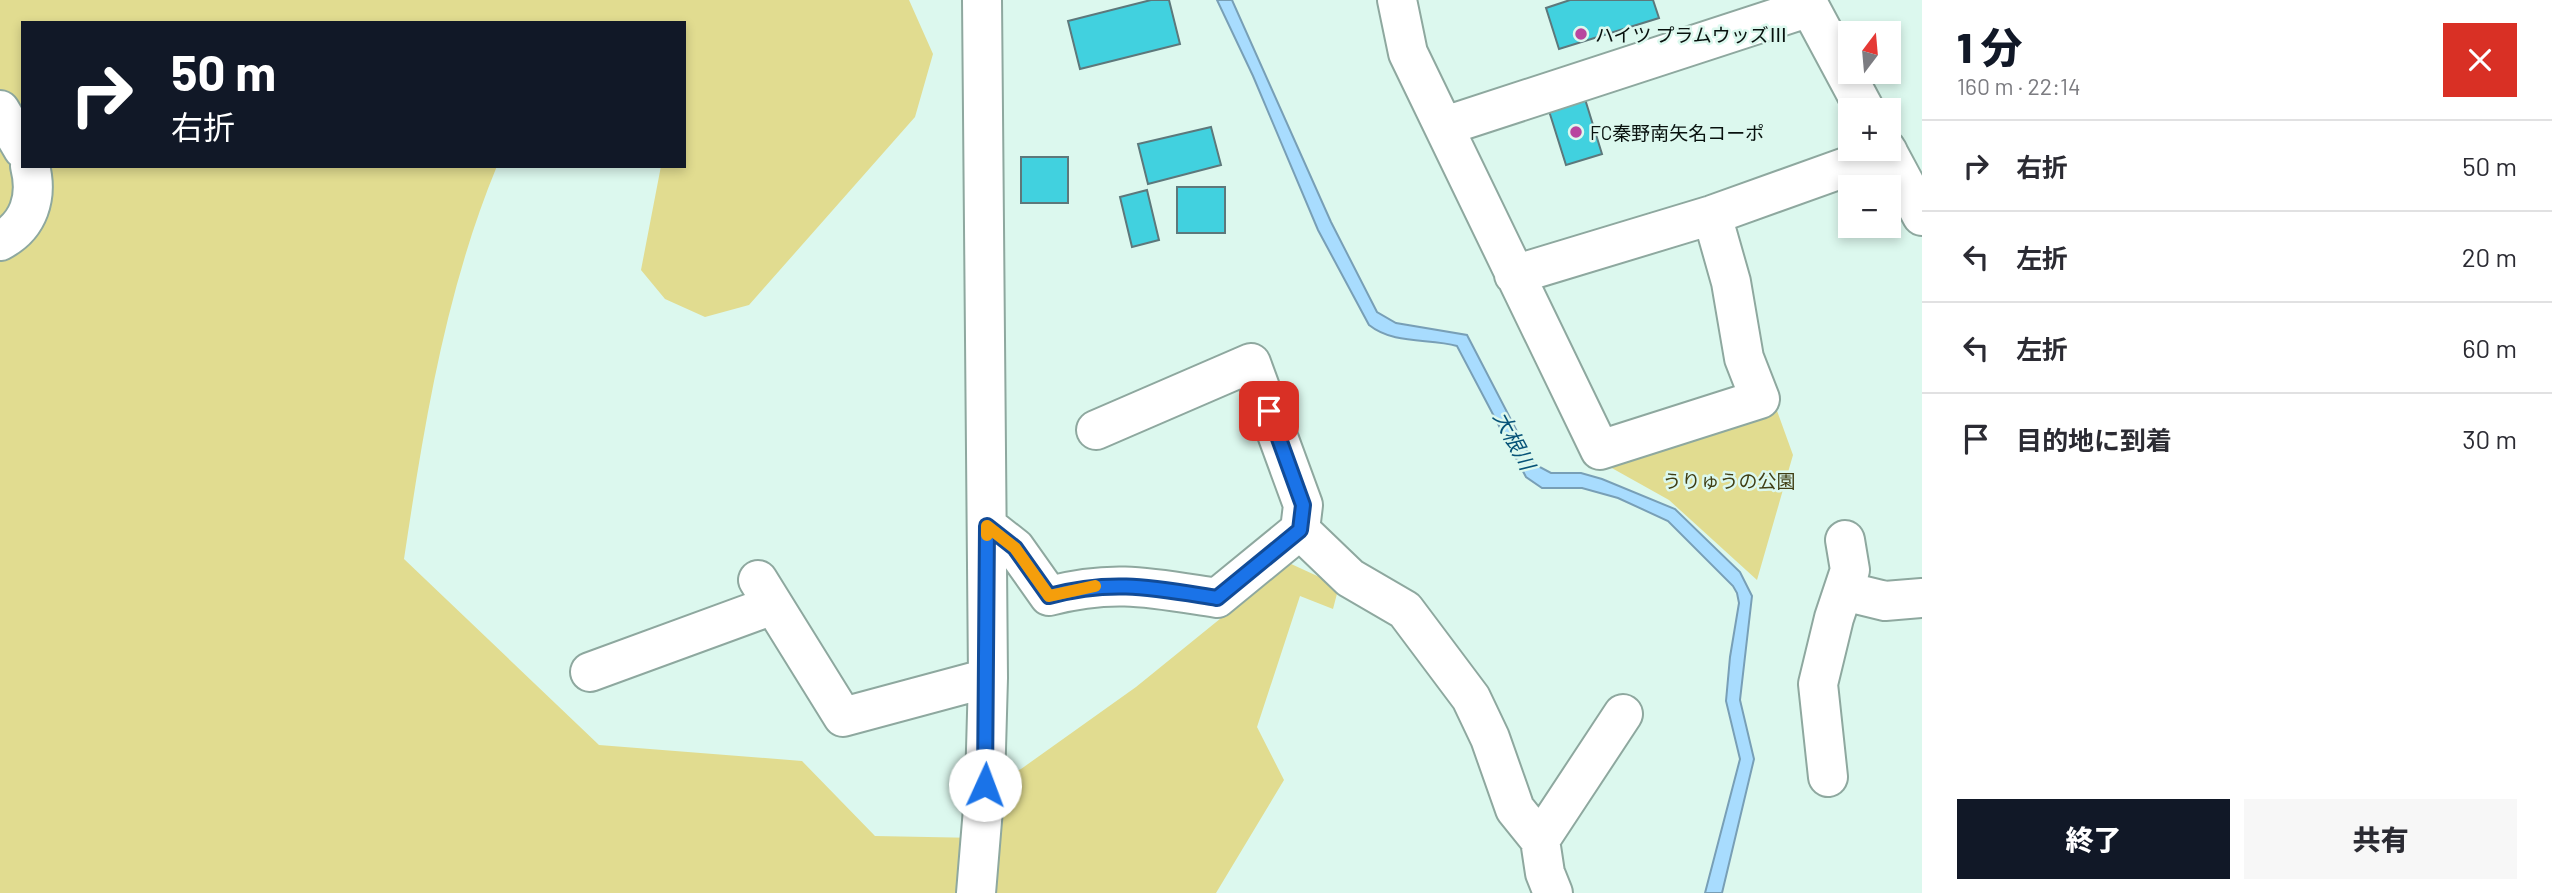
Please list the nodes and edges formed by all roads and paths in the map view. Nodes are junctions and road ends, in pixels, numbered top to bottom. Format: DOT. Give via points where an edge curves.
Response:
graph roads {
  1 [pos="982,0"];
  2 [pos="1397,0"];
  3 [pos="1808,3"];
  4 [pos="1859,98"];
  5 [pos="0,110"];
  6 [pos="1445,126"];
  7 [pos="21,146"];
  8 [pos="1857,161"];
  9 [pos="1893,161"];
  10 [pos="31,168"];
  11 [pos="1712,215"];
  12 [pos="1922,216"];
  13 [pos="0,242"];
  14 [pos="1514,275"];
  15 [pos="1096,430"];
  16 [pos="987,526"];
  17 [pos="1300,530"];
  18 [pos="1845,540"];
  19 [pos="1844,591"];
  20 [pos="1922,598"];
  21 [pos="590,672"];
  22 [pos="988,677"];
  23 [pos="1623,714"];
  24 [pos="1828,777"];
  25 [pos="1541,840"];
  26 [pos="976,893"];
  27 [pos="1553,893"];
  1 -- 16 [label="street"];
  2 -- 6 [label="street" via="1408,53"];
  3 -- 4 [label="street"];
  3 -- 6 [label="street"];
  5 -- 7 [label="street"];
  6 -- 14 [label="street"];
  8 -- 11 [label="street"];
  9 -- 12 [label="street"];
  10 -- 13 [label="street" via="35,184 32,203 23,222"];
  11 -- 14 [label="street"];
  11 -- 14 [label="street" via="1731,282 1744,358 1760,399 1600,450"];
  15 -- 17 [label="street" via="1251,363 1303,505"];
  16 -- 17 [label="street" via="1015,548 1049,596 1086,586 1130,584 1217,598"];
  16 -- 22 [label="street"];
  17 -- 25 [label="street" via="1350,578 1405,610 1471,698 1515,808"];
  18 -- 19 [label="street" via="1850,569"];
  19 -- 20 [label="street" via="1885,601"];
  19 -- 24 [label="street" via="1818,684"];
  21 -- 22 [label="street" via="765,593 843,717"];
  22 -- 26 [label="street"];
  23 -- 25 [label="street"];
  25 -- 27 [label="street"];
}
